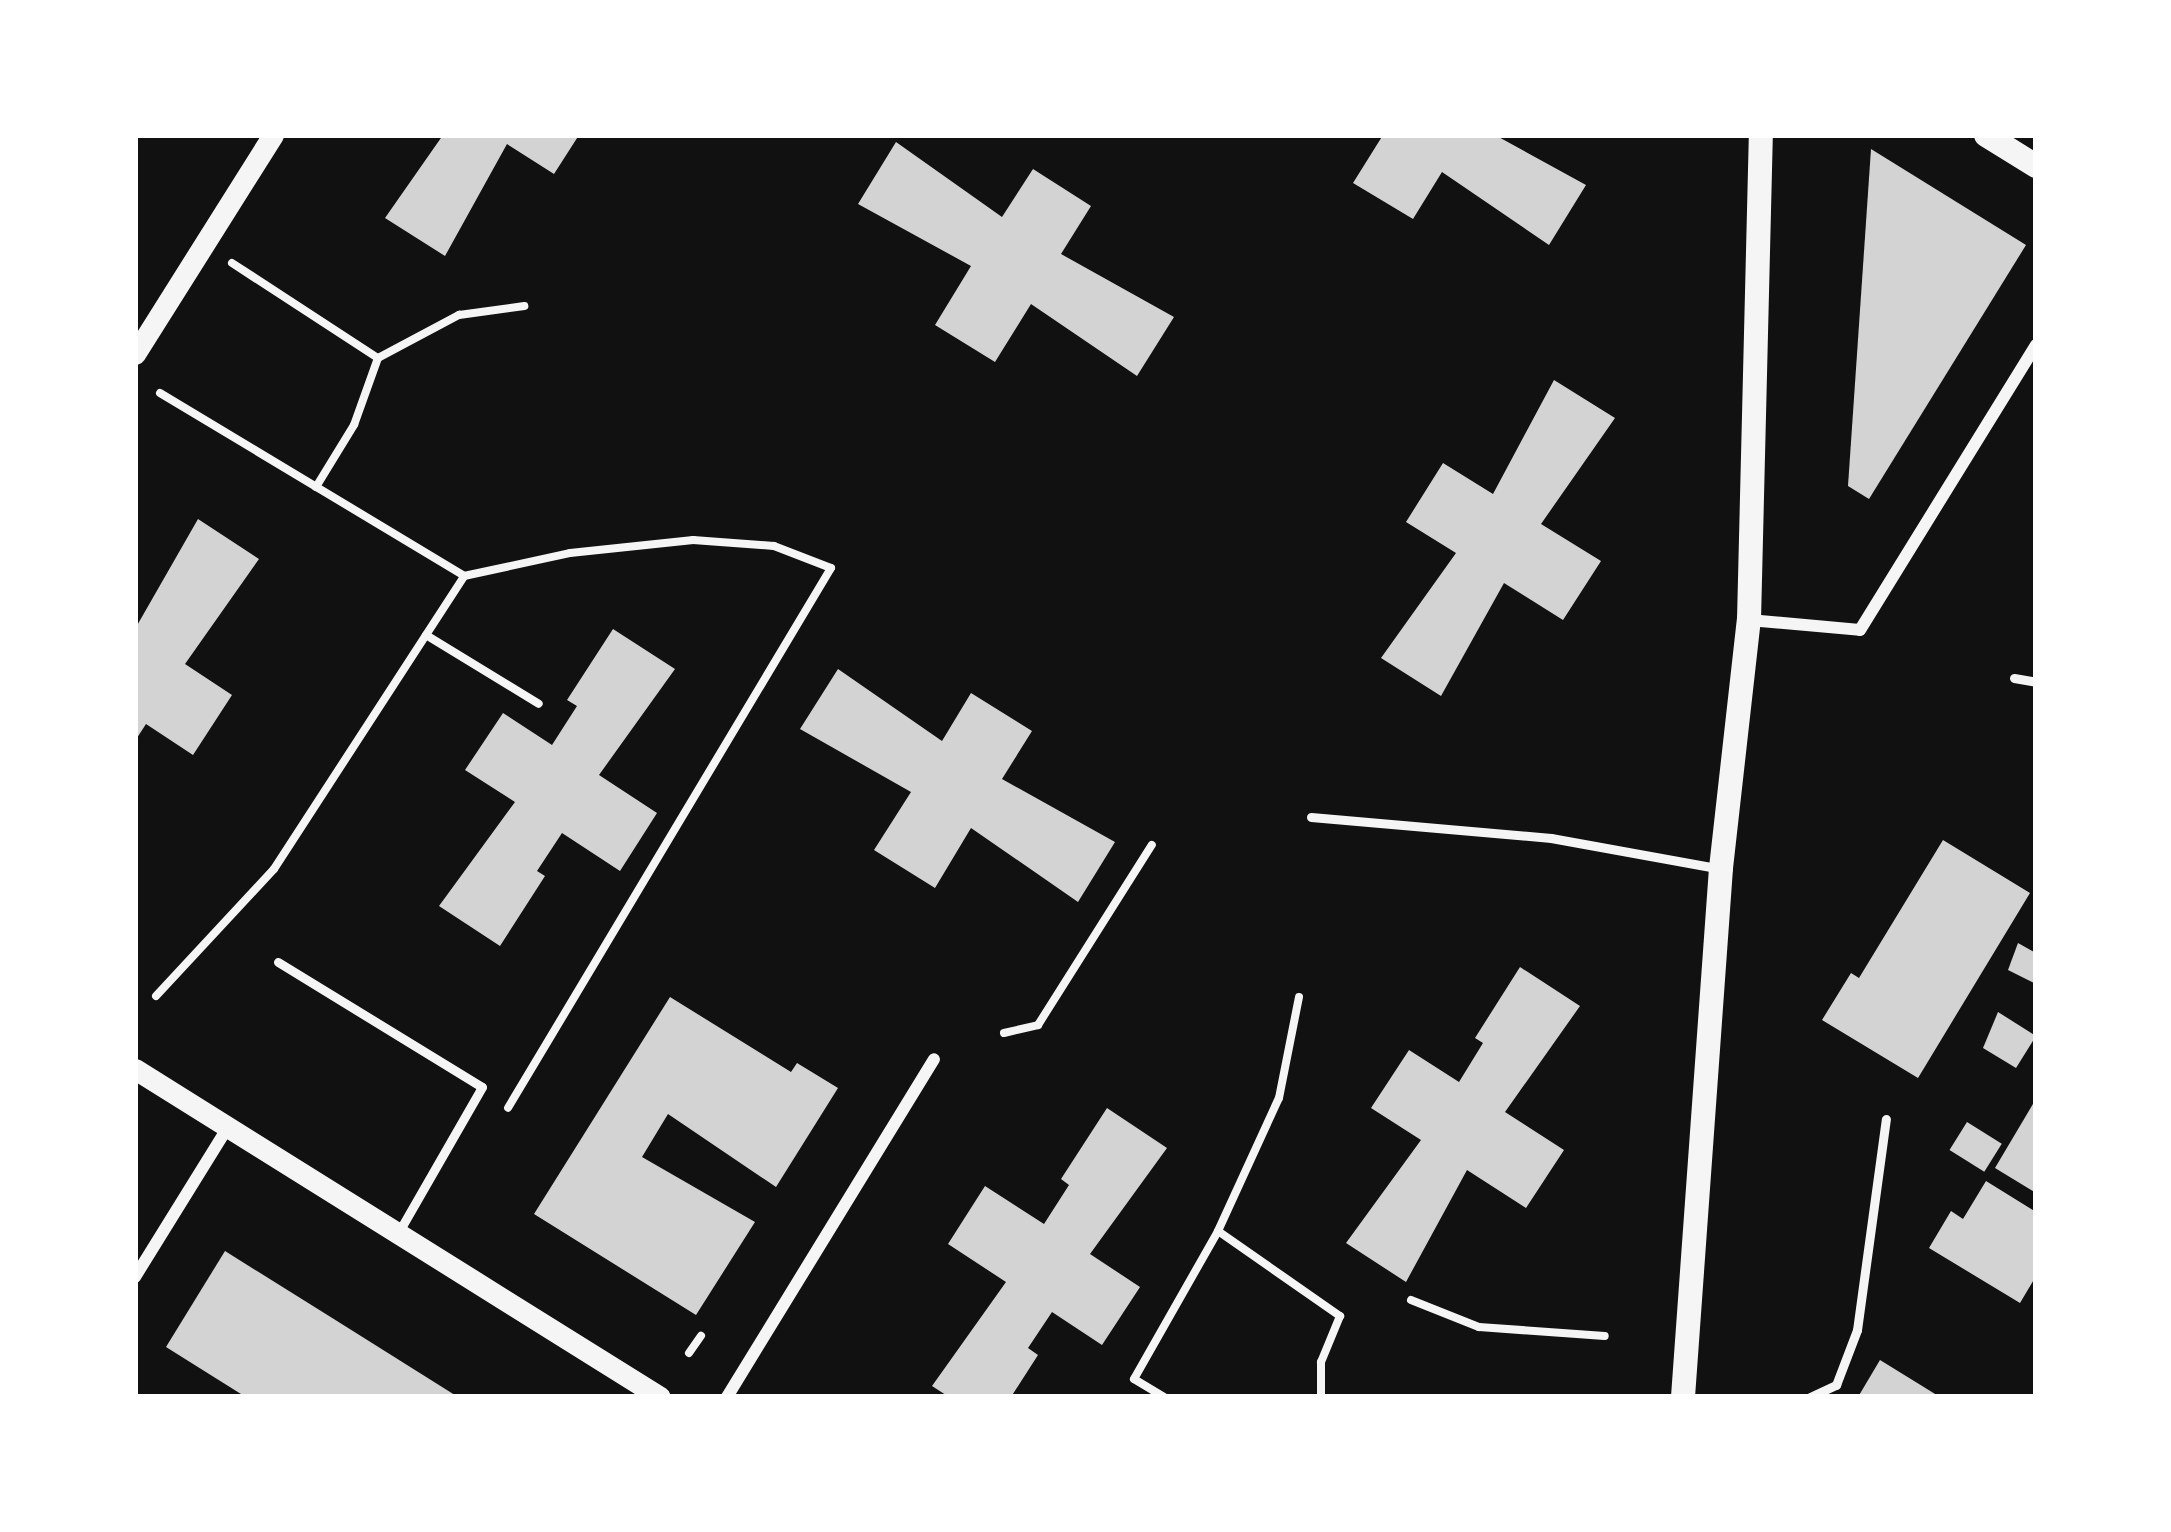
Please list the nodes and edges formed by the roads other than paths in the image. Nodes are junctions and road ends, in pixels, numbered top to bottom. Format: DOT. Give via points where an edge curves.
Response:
graph roads {
  1 [pos="273,135"];
  2 [pos="1761,135"];
  3 [pos="1986,135"];
  4 [pos="2036,166"];
  5 [pos="2036,345"];
  6 [pos="135,354"];
  7 [pos="1749,620"];
  8 [pos="2014,678"];
  9 [pos="2036,682"];
  10 [pos="1311,817"];
  11 [pos="1721,868"];
  12 [pos="278,962"];
  13 [pos="934,1059"];
  14 [pos="135,1070"];
  15 [pos="1886,1119"];
  16 [pos="228,1127"];
  17 [pos="398,1233"];
  18 [pos="135,1277"];
  19 [pos="661,1397"];
  20 [pos="727,1397"];
  21 [pos="1683,1397"];
  22 [pos="1810,1397"];
  1 -- 6 [label="street"];
  2 -- 7 [label="main road"];
  3 -- 4 [label="main road"];
  5 -- 7 [label="street" via="1860,630"];
  7 -- 11 [label="main road"];
  8 -- 9 [label="lane"];
  10 -- 11 [label="lane" via="1551,838"];
  11 -- 21 [label="main road"];
  12 -- 17 [label="lane" via="482,1087"];
  13 -- 20 [label="street"];
  14 -- 16 [label="street"];
  15 -- 22 [label="lane" via="1857,1330 1836,1385"];
  16 -- 17 [label="street"];
  16 -- 18 [label="street"];
  17 -- 19 [label="street"];
}
